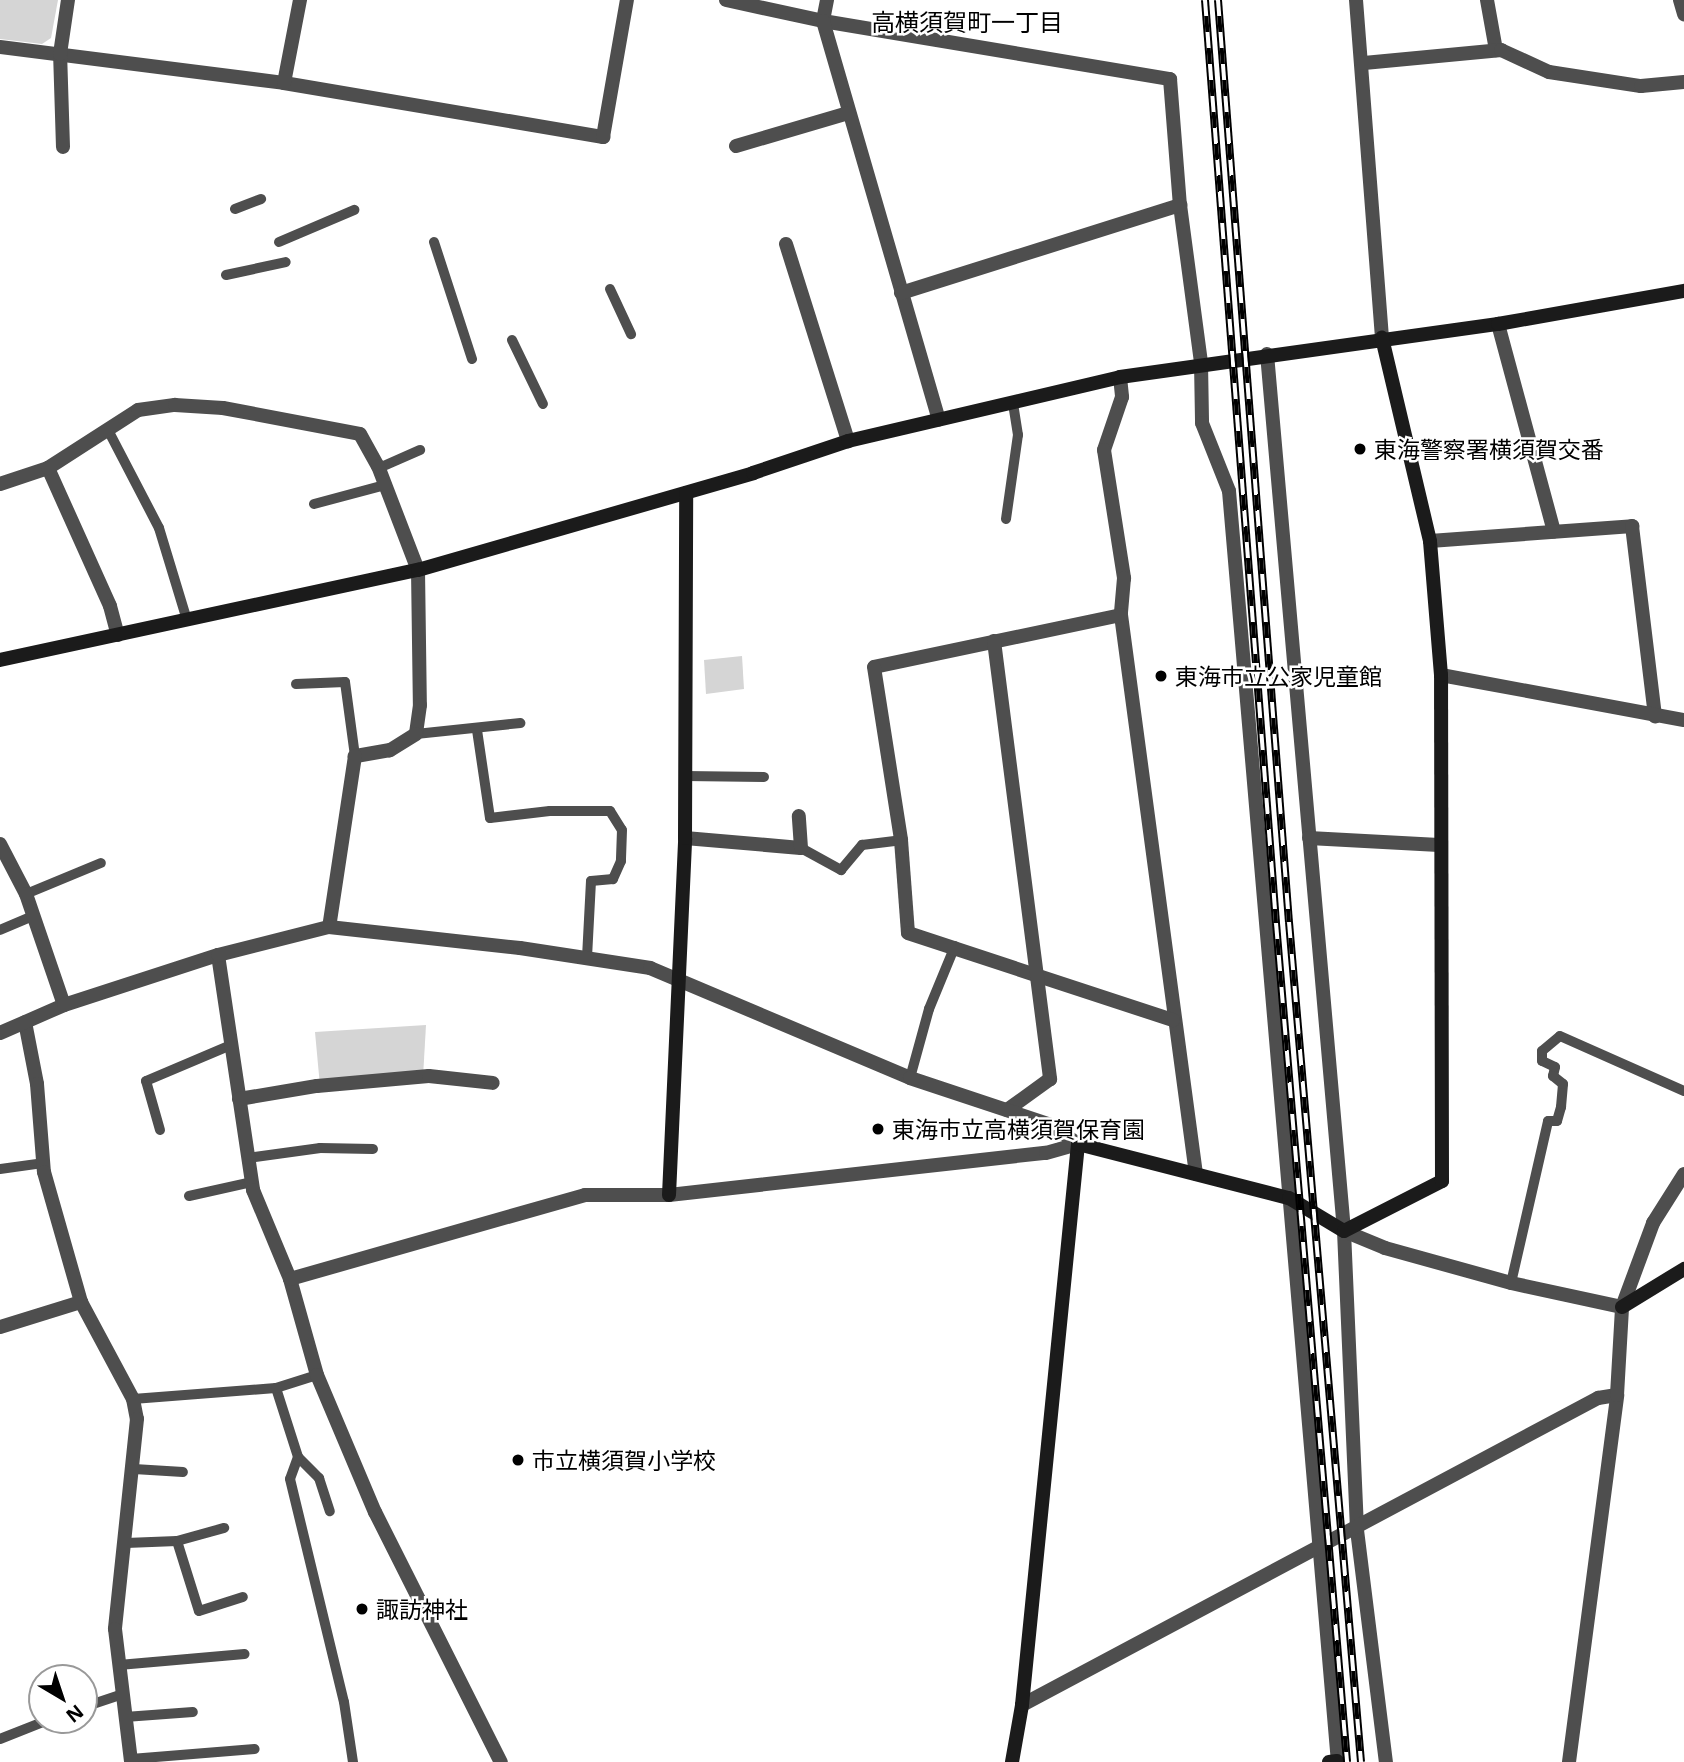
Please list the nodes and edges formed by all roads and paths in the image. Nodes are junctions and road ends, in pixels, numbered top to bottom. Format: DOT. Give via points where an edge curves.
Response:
graph roads {
  1 [pos="68,0"];
  2 [pos="300,0"];
  3 [pos="627,0"];
  4 [pos="726,0"];
  5 [pos="827,0"];
  6 [pos="1356,0"];
  7 [pos="1487,0"];
  8 [pos="1680,0"];
  9 [pos="1684,14"];
  10 [pos="823,21"];
  11 [pos="0,47"];
  12 [pos="1496,50"];
  13 [pos="60,54"];
  14 [pos="1364,63"];
  15 [pos="1684,82"];
  16 [pos="284,83"];
  17 [pos="848,113"];
  18 [pos="736,146"];
  19 [pos="62,147"];
  20 [pos="261,199"];
  21 [pos="1180,205"];
  22 [pos="235,209"];
  23 [pos="354,211"];
  24 [pos="279,242"];
  25 [pos="435,242"];
  26 [pos="786,244"];
  27 [pos="286,262"];
  28 [pos="226,275"];
  29 [pos="610,289"];
  30 [pos="1684,291"];
  31 [pos="901,293"];
  32 [pos="1498,324"];
  33 [pos="631,334"];
  34 [pos="1382,338"];
  35 [pos="512,341"];
  36 [pos="1267,354"];
  37 [pos="472,359"];
  38 [pos="1201,363"];
  39 [pos="1120,377"];
  40 [pos="1013,402"];
  41 [pos="543,404"];
  42 [pos="939,419"];
  43 [pos="108,430"];
  44 [pos="848,441"];
  45 [pos="420,450"];
  46 [pos="48,468"];
  47 [pos="379,468"];
  48 [pos="0,484"];
  49 [pos="385,485"];
  50 [pos="686,493"];
  51 [pos="314,504"];
  52 [pos="1006,519"];
  53 [pos="1555,532"];
  54 [pos="1430,541"];
  55 [pos="418,570"];
  56 [pos="1121,615"];
  57 [pos="187,620"];
  58 [pos="118,635"];
  59 [pos="995,641"];
  60 [pos="0,660"];
  61 [pos="1441,675"];
  62 [pos="296,684"];
  63 [pos="1655,718"];
  64 [pos="1684,720"];
  65 [pos="520,723"];
  66 [pos="477,730"];
  67 [pos="416,734"];
  68 [pos="355,756"];
  69 [pos="685,776"];
  70 [pos="764,777"];
  71 [pos="799,816"];
  72 [pos="685,838"];
  73 [pos="1309,838"];
  74 [pos="901,840"];
  75 [pos="0,844"];
  76 [pos="1439,845"];
  77 [pos="801,848"];
  78 [pos="101,863"];
  79 [pos="26,894"];
  80 [pos="33,916"];
  81 [pos="329,927"];
  82 [pos="0,930"];
  83 [pos="955,946"];
  84 [pos="218,955"];
  85 [pos="587,958"];
  86 [pos="1038,977"];
  87 [pos="676,979"];
  88 [pos="64,1005"];
  89 [pos="1173,1020"];
  90 [pos="25,1022"];
  91 [pos="0,1033"];
  92 [pos="232,1045"];
  93 [pos="910,1078"];
  94 [pos="494,1083"];
  95 [pos="1684,1091"];
  96 [pos="239,1099"];
  97 [pos="1007,1110"];
  98 [pos="160,1130"];
  99 [pos="1078,1144"];
  100 [pos="373,1149"];
  101 [pos="248,1158"];
  102 [pos="43,1163"];
  103 [pos="0,1169"];
  104 [pos="1196,1174"];
  105 [pos="1684,1174"];
  106 [pos="252,1182"];
  107 [pos="669,1195"];
  108 [pos="189,1196"];
  109 [pos="1289,1198"];
  110 [pos="1344,1231"];
  111 [pos="1684,1269"];
  112 [pos="290,1279"];
  113 [pos="1510,1283"];
  114 [pos="81,1302"];
  115 [pos="1622,1307"];
  116 [pos="0,1327"];
  117 [pos="317,1376"];
  118 [pos="276,1388"];
  119 [pos="1618,1395"];
  120 [pos="132,1399"];
  121 [pos="298,1457"];
  122 [pos="134,1469"];
  123 [pos="183,1472"];
  124 [pos="330,1511"];
  125 [pos="224,1528"];
  126 [pos="1357,1530"];
  127 [pos="177,1541"];
  128 [pos="126,1543"];
  129 [pos="1317,1551"];
  130 [pos="243,1597"];
  131 [pos="246,1654"];
  132 [pos="119,1665"];
  133 [pos="123,1694"];
  134 [pos="98,1702"];
  135 [pos="1023,1705"];
  136 [pos="193,1712"];
  137 [pos="125,1717"];
  138 [pos="28,1728"];
  139 [pos="0,1739"];
  140 [pos="255,1749"];
  141 [pos="131,1761"];
  142 [pos="354,1762"];
  143 [pos="501,1762"];
  144 [pos="1012,1762"];
  145 [pos="1335,1762"];
  146 [pos="1386,1762"];
  147 [pos="1569,1762"];
  1 -- 13 [label="street"];
  2 -- 16 [label="street"];
  3 -- 16 [label="street" via="604,137"];
  4 -- 10 [label="street"];
  5 -- 10 [label="street"];
  6 -- 14 [label="street"];
  7 -- 12 [label="street"];
  8 -- 9 [label="street"];
  10 -- 17 [label="street"];
  10 -- 21 [label="street" via="1170,79"];
  11 -- 13 [label="street"];
  12 -- 14 [label="street"];
  12 -- 15 [label="street" via="1549,72 1641,86"];
  13 -- 16 [label="street"];
  13 -- 19 [label="street"];
  14 -- 34 [label="street"];
  17 -- 18 [label="street"];
  17 -- 31 [label="street"];
  20 -- 22 [label="lane"];
  21 -- 31 [label="street"];
  21 -- 38 [label="street"];
  23 -- 24 [label="lane"];
  25 -- 37 [label="lane"];
  26 -- 44 [label="street"];
  27 -- 28 [label="lane"];
  29 -- 33 [label="lane"];
  30 -- 32 [label="street"];
  31 -- 42 [label="street"];
  32 -- 34 [label="street"];
  32 -- 53 [label="street"];
  34 -- 36 [label="street"];
  34 -- 54 [label="street"];
  35 -- 41 [label="lane"];
  36 -- 38 [label="street"];
  36 -- 73 [label="street"];
  38 -- 39 [label="street"];
  38 -- 109 [label="street" via="1202,423 1229,491"];
  39 -- 40 [label="street"];
  39 -- 56 [label="street" via="1122,397 1104,450 1124,578"];
  40 -- 42 [label="street"];
  40 -- 52 [label="lane" via="1018,435"];
  42 -- 44 [label="street"];
  43 -- 46 [label="street"];
  43 -- 47 [label="street" via="138,410 175,405 223,408 360,434"];
  43 -- 57 [label="lane" via="159,528"];
  44 -- 50 [label="street"];
  45 -- 47 [label="lane"];
  46 -- 48 [label="street"];
  46 -- 58 [label="street" via="110,606"];
  47 -- 49 [label="street"];
  49 -- 51 [label="lane"];
  49 -- 55 [label="street"];
  50 -- 55 [label="street"];
  50 -- 69 [label="street"];
  53 -- 54 [label="street"];
  53 -- 63 [label="street" via="1632,526"];
  54 -- 61 [label="street"];
  55 -- 57 [label="street"];
  55 -- 67 [label="street" via="422,644"];
  56 -- 59 [label="street"];
  56 -- 89 [label="street"];
  57 -- 58 [label="street"];
  58 -- 60 [label="street"];
  59 -- 74 [label="street" via="874,667"];
  59 -- 86 [label="street"];
  61 -- 63 [label="street"];
  61 -- 76 [label="street"];
  62 -- 68 [label="lane" via="345,682"];
  63 -- 64 [label="street"];
  65 -- 66 [label="lane"];
  66 -- 67 [label="lane"];
  66 -- 85 [label="lane" via="490,818 610,811 622,830 621,861 613,879 591,881"];
  67 -- 68 [label="street" via="390,750"];
  68 -- 81 [label="street"];
  69 -- 70 [label="lane"];
  69 -- 72 [label="street"];
  71 -- 77 [label="street"];
  72 -- 77 [label="street"];
  72 -- 87 [label="street"];
  73 -- 76 [label="street"];
  73 -- 110 [label="street"];
  74 -- 77 [label="lane" via="862,845 841,870"];
  74 -- 83 [label="street" via="908,933"];
  75 -- 79 [label="street"];
  76 -- 110 [label="street" via="1442,1181"];
  78 -- 79 [label="lane"];
  79 -- 80 [label="street"];
  80 -- 82 [label="lane"];
  80 -- 88 [label="street"];
  81 -- 84 [label="street"];
  81 -- 85 [label="street"];
  83 -- 86 [label="street"];
  83 -- 93 [label="lane" via="929,1009"];
  84 -- 88 [label="street"];
  84 -- 92 [label="street"];
  85 -- 87 [label="street" via="650,968"];
  86 -- 89 [label="street"];
  86 -- 97 [label="street" via="1050,1079"];
  87 -- 93 [label="street"];
  87 -- 107 [label="street"];
  88 -- 90 [label="street"];
  89 -- 104 [label="street"];
  90 -- 91 [label="street"];
  90 -- 102 [label="street" via="37,1084"];
  92 -- 96 [label="street"];
  92 -- 98 [label="lane" via="146,1081"];
  93 -- 97 [label="street"];
  94 -- 96 [label="street" via="429,1076 317,1086"];
  95 -- 113 [label="lane" via="1560,1036 1542,1051 1542,1061 1555,1067 1553,1076 1563,1084 1561,1107 1557,1121 1549,1121"];
  96 -- 101 [label="street"];
  97 -- 99 [label="street" via="1051,1125"];
  99 -- 104 [label="street"];
  99 -- 107 [label="street" via="1046,1153"];
  99 -- 135 [label="street"];
  100 -- 101 [label="lane" via="320,1148"];
  101 -- 106 [label="street"];
  102 -- 103 [label="lane"];
  102 -- 114 [label="street"];
  104 -- 109 [label="street"];
  105 -- 115 [label="street" via="1653,1223"];
  106 -- 108 [label="lane"];
  106 -- 112 [label="street"];
  107 -- 112 [label="street" via="585,1195"];
  109 -- 110 [label="street"];
  109 -- 129 [label="street"];
  110 -- 113 [label="street" via="1385,1248"];
  110 -- 126 [label="street"];
  111 -- 115 [label="street"];
  112 -- 117 [label="street"];
  113 -- 115 [label="street"];
  114 -- 116 [label="street"];
  114 -- 120 [label="street"];
  115 -- 119 [label="street"];
  117 -- 118 [label="lane"];
  117 -- 143 [label="street" via="375,1512"];
  118 -- 120 [label="lane"];
  118 -- 121 [label="lane"];
  119 -- 126 [label="street" via="1598,1398"];
  119 -- 147 [label="street"];
  120 -- 122 [label="street" via="137,1419"];
  121 -- 124 [label="lane" via="319,1478"];
  121 -- 142 [label="lane" via="290,1479"];
  122 -- 123 [label="lane"];
  122 -- 128 [label="street"];
  125 -- 127 [label="lane"];
  126 -- 129 [label="street"];
  126 -- 146 [label="street"];
  127 -- 128 [label="lane"];
  127 -- 130 [label="lane" via="198,1611"];
  128 -- 132 [label="street" via="115,1629"];
  129 -- 135 [label="street"];
  129 -- 145 [label="street"];
  131 -- 132 [label="lane"];
  132 -- 133 [label="street"];
  133 -- 134 [label="lane"];
  133 -- 137 [label="street"];
  135 -- 144 [label="street"];
  136 -- 137 [label="lane"];
  137 -- 141 [label="street"];
  138 -- 139 [label="lane"];
  140 -- 141 [label="lane"];
}
